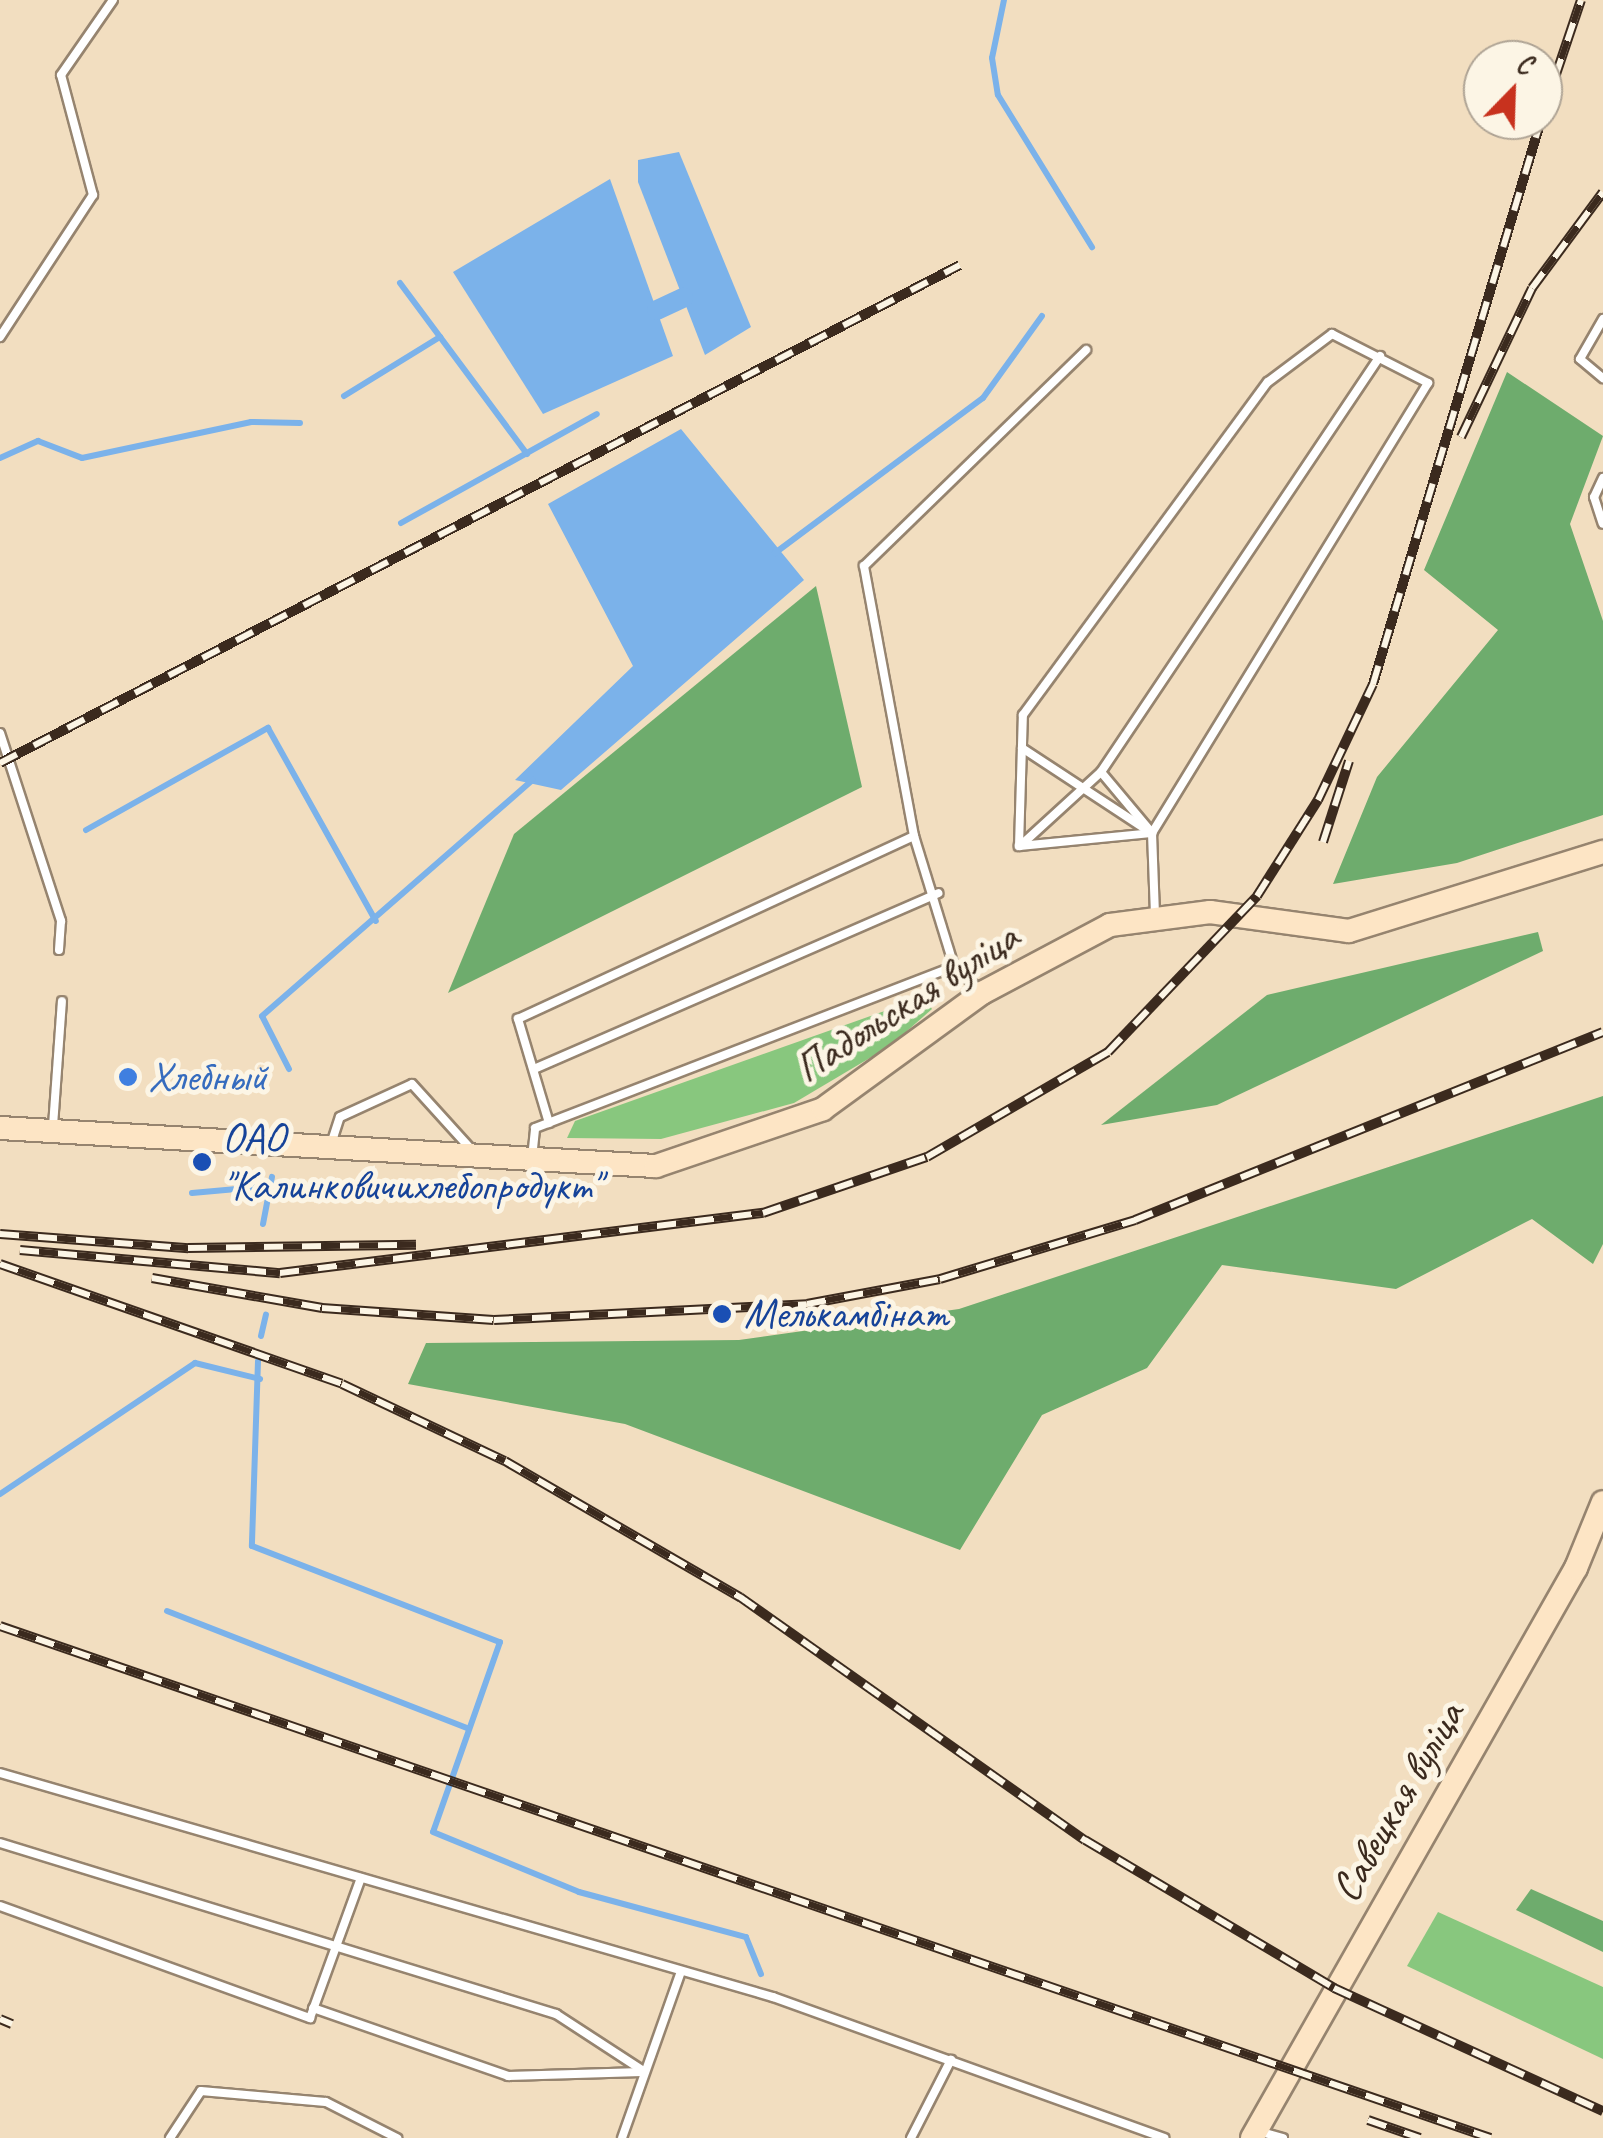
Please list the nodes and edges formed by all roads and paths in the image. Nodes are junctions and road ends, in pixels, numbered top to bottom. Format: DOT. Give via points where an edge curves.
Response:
graph roads {
  1 [pos="113,0"];
  2 [pos="1603,319"];
  3 [pos="0,337"];
  4 [pos="1086,350"];
  5 [pos="1380,356"];
  6 [pos="1603,378"];
  7 [pos="1603,478"];
  8 [pos="1603,524"];
  9 [pos="0,732"];
  10 [pos="1022,748"];
  11 [pos="1101,772"];
  12 [pos="1083,788"];
  13 [pos="1152,834"];
  14 [pos="914,836"];
  15 [pos="1019,846"];
  16 [pos="1603,852"];
  17 [pos="938,894"];
  18 [pos="1155,914"];
  19 [pos="60,950"];
  20 [pos="954,966"];
  21 [pos="982,992"];
  22 [pos="62,1001"];
  23 [pos="534,1069"];
  24 [pos="549,1122"];
  25 [pos="0,1128"];
  26 [pos="52,1135"];
  27 [pos="330,1144"];
  28 [pos="478,1156"];
  29 [pos="532,1161"];
  30 [pos="1603,1502"];
  31 [pos="0,1773"];
  32 [pos="0,1842"];
  33 [pos="361,1878"];
  34 [pos="0,1906"];
  35 [pos="337,1944"];
  36 [pos="681,1971"];
  37 [pos="313,2008"];
  38 [pos="951,2060"];
  39 [pos="645,2072"];
  40 [pos="1148,2134"];
  41 [pos="1254,2134"];
  42 [pos="170,2138"];
  43 [pos="397,2138"];
  44 [pos="622,2138"];
  45 [pos="912,2138"];
  46 [pos="1164,2138"];
  47 [pos="1283,2138"];
  1 -- 3 [label="lane" via="62,75 93,195"];
  2 -- 6 [label="lane" via="1580,359"];
  4 -- 14 [label="lane" via="864,566"];
  5 -- 10 [label="lane" via="1332,334 1268,382 1023,715"];
  5 -- 11 [label="lane"];
  5 -- 13 [label="lane" via="1428,383"];
  7 -- 8 [label="lane" via="1594,497"];
  9 -- 19 [label="lane" via="60,921"];
  10 -- 12 [label="lane"];
  10 -- 15 [label="lane"];
  11 -- 12 [label="lane"];
  11 -- 13 [label="lane"];
  12 -- 13 [label="lane"];
  12 -- 15 [label="lane"];
  13 -- 15 [label="lane"];
  13 -- 18 [label="lane"];
  14 -- 17 [label="lane"];
  14 -- 23 [label="lane" via="518,1019"];
  16 -- 18 [label="main road, Падольская вуліца" via="1349,931 1210,912"];
  17 -- 20 [label="lane"];
  17 -- 23 [label="lane"];
  18 -- 21 [label="main road, Падольская вуліца" via="1074,940"];
  20 -- 21 [label="lane"];
  20 -- 24 [label="lane"];
  21 -- 29 [label="main road, Падольская вуліца" via="822,1109 656,1166"];
  22 -- 26 [label="lane"];
  23 -- 24 [label="lane"];
  24 -- 29 [label="lane" via="535,1128"];
  25 -- 26 [label="main road, Падольская вуліца"];
  26 -- 27 [label="main road, Падольская вуліца"];
  27 -- 28 [label="main road, Падольская вуліца"];
  27 -- 28 [label="lane" via="340,1117 412,1084"];
  28 -- 29 [label="main road, Падольская вуліца"];
  30 -- 41 [label="main road, Савецкая вуліца" via="1576,1568"];
  31 -- 33 [label="lane"];
  32 -- 35 [label="lane"];
  33 -- 35 [label="lane"];
  33 -- 36 [label="lane"];
  34 -- 37 [label="lane" via="310,2018"];
  35 -- 37 [label="lane"];
  35 -- 39 [label="lane" via="556,2014"];
  36 -- 38 [label="lane"];
  36 -- 39 [label="lane"];
  37 -- 39 [label="lane" via="508,2076"];
  38 -- 40 [label="lane"];
  38 -- 45 [label="lane"];
  39 -- 44 [label="lane"];
  40 -- 46 [label="lane"];
  41 -- 47 [label="lane"];
  42 -- 43 [label="lane" via="201,2091 326,2102"];
}
